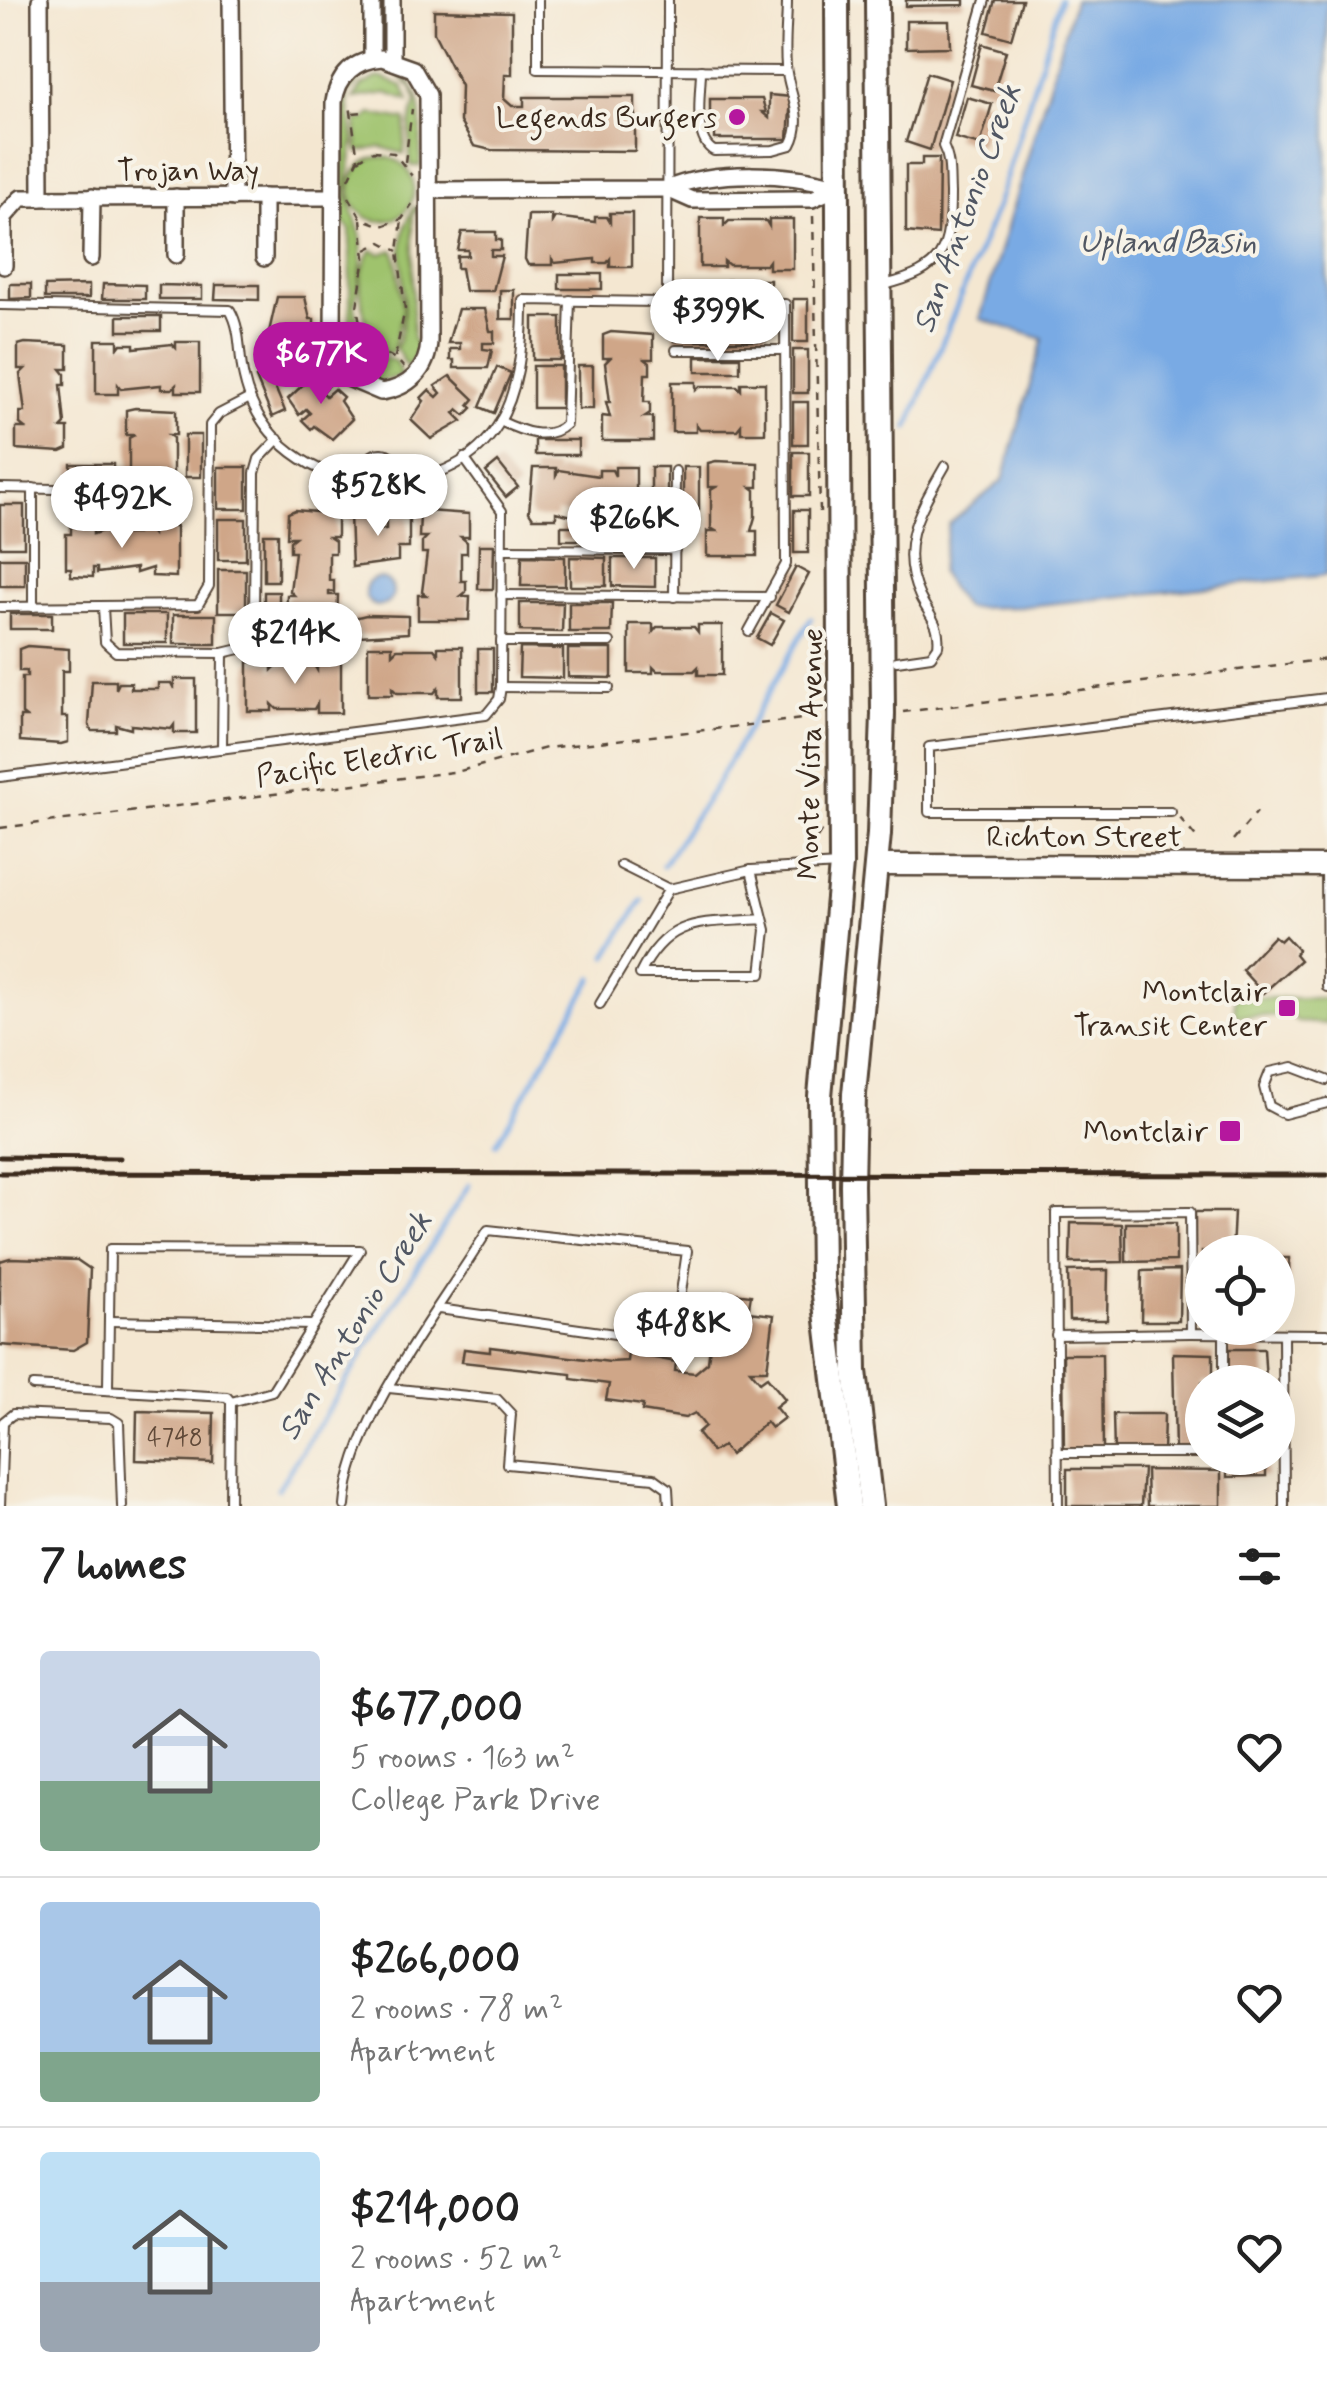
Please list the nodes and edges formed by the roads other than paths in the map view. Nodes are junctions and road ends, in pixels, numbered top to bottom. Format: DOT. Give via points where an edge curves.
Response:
graph roads {
  1 [pos="40,0"];
  2 [pos="232,0"];
  3 [pos="372,0"];
  4 [pos="392,0"];
  5 [pos="538,0"];
  6 [pos="668,0"];
  7 [pos="787,0"];
  8 [pos="837,0"];
  9 [pos="877,0"];
  10 [pos="985,0"];
  11 [pos="372,59"];
  12 [pos="392,60"];
  13 [pos="668,70"];
  14 [pos="701,70"];
  15 [pos="786,71"];
  16 [pos="422,186"];
  17 [pos="839,187"];
  18 [pos="667,190"];
  19 [pos="879,192"];
  20 [pos="92,197"];
  21 [pos="176,197"];
  22 [pos="264,197"];
  23 [pos="334,197"];
  24 [pos="41,198"];
  25 [pos="234,198"];
  26 [pos="176,255"];
  27 [pos="91,258"];
  28 [pos="264,258"];
  29 [pos="4,266"];
  30 [pos="880,286"];
  31 [pos="570,300"];
  32 [pos="667,302"];
  33 [pos="0,305"];
  34 [pos="676,350"];
  35 [pos="784,350"];
  36 [pos="250,398"];
  37 [pos="500,421"];
  38 [pos="278,440"];
  39 [pos="464,458"];
  40 [pos="945,466"];
  41 [pos="675,471"];
  42 [pos="375,484"];
  43 [pos="387,484"];
  44 [pos="0,488"];
  45 [pos="32,488"];
  46 [pos="112,490"];
  47 [pos="502,549"];
  48 [pos="674,550"];
  49 [pos="501,595"];
  50 [pos="674,597"];
  51 [pos="770,597"];
  52 [pos="0,607"];
  53 [pos="32,608"];
  54 [pos="103,608"];
  55 [pos="749,631"];
  56 [pos="501,642"];
  57 [pos="610,642"];
  58 [pos="223,653"];
  59 [pos="898,661"];
  60 [pos="501,687"];
  61 [pos="609,688"];
  62 [pos="1327,698"];
  63 [pos="222,749"];
  64 [pos="0,776"];
  65 [pos="1175,814"];
  66 [pos="621,865"];
  67 [pos="841,865"];
  68 [pos="877,865"];
  69 [pos="1326,866"];
  70 [pos="751,870"];
  71 [pos="669,888"];
  72 [pos="763,919"];
  73 [pos="1327,987"];
  74 [pos="600,1004"];
  75 [pos="1327,1080"];
  76 [pos="1327,1103"];
  77 [pos="1190,1235"];
  78 [pos="440,1309"];
  79 [pos="109,1321"];
  80 [pos="313,1325"];
  81 [pos="1185,1333"];
  82 [pos="1295,1334"];
  83 [pos="1327,1334"];
  84 [pos="1056,1335"];
  85 [pos="1283,1345"];
  86 [pos="33,1386"];
  87 [pos="108,1388"];
  88 [pos="389,1388"];
  89 [pos="231,1402"];
  90 [pos="1057,1453"];
  91 [pos="1185,1453"];
  92 [pos="0,1506"];
  93 [pos="122,1506"];
  94 [pos="230,1506"];
  95 [pos="345,1506"];
  96 [pos="668,1506"];
  97 [pos="849,1506"];
  98 [pos="871,1506"];
  99 [pos="1058,1506"];
  100 [pos="1284,1506"];
  1 -- 24 [label="street"];
  2 -- 25 [label="street"];
  3 -- 11 [label="street"];
  4 -- 12 [label="street"];
  5 -- 13 [label="lane" via="538,70"];
  6 -- 13 [label="lane"];
  7 -- 15 [label="lane"];
  8 -- 17 [label="main road, Monte Vista Avenue"];
  9 -- 19 [label="main road"];
  10 -- 30 [label="lane" via="943,146 949,158 946,249 928,270"];
  11 -- 12 [label="street"];
  11 -- 23 [label="street" via="351,68 336,90"];
  12 -- 16 [label="street" via="413,69 428,95"];
  13 -- 14 [label="lane"];
  13 -- 18 [label="lane"];
  14 -- 15 [label="lane"];
  14 -- 15 [label="lane" via="701,136 720,151 791,145 796,94"];
  16 -- 18 [label="street"];
  16 -- 23 [label="street" via="429,351 412,380 381,392 348,378 334,348"];
  17 -- 18 [label="street" via="808,178 693,178"];
  17 -- 19 [label="main road"];
  17 -- 67 [label="main road, Monte Vista Avenue" via="833,717"];
  18 -- 32 [label="lane"];
  19 -- 30 [label="main road"];
  20 -- 21 [label="street, Trojan Way"];
  20 -- 24 [label="street, Trojan Way"];
  20 -- 27 [label="street"];
  21 -- 25 [label="street, Trojan Way"];
  21 -- 26 [label="street"];
  22 -- 23 [label="street, Trojan Way"];
  22 -- 25 [label="street, Trojan Way"];
  22 -- 28 [label="street"];
  24 -- 29 [label="street" via="21,198 4,217"];
  30 -- 68 [label="main road" via="890,713"];
  31 -- 32 [label="lane"];
  31 -- 37 [label="lane" via="522,300 522,362"];
  31 -- 37 [label="lane" via="566,424 529,433"];
  32 -- 35 [label="lane" via="784,304"];
  33 -- 36 [label="lane" via="230,310 239,325"];
  34 -- 35 [label="lane"];
  35 -- 51 [label="lane" via="786,564"];
  36 -- 38 [label="lane"];
  36 -- 54 [label="lane" via="210,425 204,600 192,608"];
  37 -- 39 [label="lane"];
  38 -- 42 [label="lane" via="320,471"];
  38 -- 58 [label="lane" via="255,473 253,635 244,648"];
  39 -- 43 [label="lane" via="422,479"];
  39 -- 47 [label="lane" via="501,506"];
  40 -- 59 [label="lane" via="908,550 920,596 936,622 938,646 931,656"];
  41 -- 48 [label="lane"];
  42 -- 43 [label="lane"];
  42 -- 43 [label="lane" via="365,469 381,454 397,469"];
  44 -- 45 [label="lane"];
  45 -- 46 [label="lane"];
  45 -- 53 [label="lane"];
  47 -- 48 [label="lane"];
  47 -- 49 [label="lane"];
  48 -- 50 [label="lane"];
  49 -- 50 [label="lane"];
  49 -- 56 [label="lane"];
  50 -- 51 [label="lane"];
  51 -- 55 [label="lane"];
  52 -- 53 [label="lane"];
  53 -- 54 [label="lane"];
  54 -- 58 [label="lane" via="105,642 116,652"];
  56 -- 57 [label="lane"];
  56 -- 60 [label="lane"];
  58 -- 63 [label="lane"];
  60 -- 61 [label="lane"];
  60 -- 63 [label="lane" via="486,715"];
  62 -- 65 [label="lane" via="929,747 929,812"];
  63 -- 64 [label="lane"];
  66 -- 71 [label="lane"];
  67 -- 68 [label="street, Richton Street"];
  67 -- 70 [label="lane"];
  67 -- 97 [label="main road, Monte Vista Avenue" via="820,1096 822,1260"];
  68 -- 69 [label="street, Richton Street"];
  68 -- 98 [label="main road" via="854,1094 852,1185 855,1371"];
  69 -- 73 [label="lane"];
  70 -- 71 [label="lane"];
  70 -- 72 [label="lane"];
  71 -- 74 [label="lane"];
  72 -- 72 [label="lane" via="760,974 640,974 651,952 680,926"];
  75 -- 76 [label="lane" via="1283,1066 1270,1072 1264,1088 1269,1106 1284,1114"];
  77 -- 84 [label="lane" via="1190,1212 1056,1213"];
  78 -- 78 [label="lane" via="488,1230 687,1251 680,1299 664,1333 643,1338"];
  78 -- 88 [label="lane"];
  79 -- 80 [label="lane"];
  79 -- 80 [label="lane" via="110,1249 360,1250"];
  79 -- 87 [label="lane"];
  80 -- 89 [label="lane" via="272,1391"];
  81 -- 84 [label="lane"];
  82 -- 83 [label="lane"];
  84 -- 90 [label="lane"];
  85 -- 100 [label="lane"];
  86 -- 87 [label="lane"];
  87 -- 89 [label="lane" via="210,1393"];
  88 -- 95 [label="lane" via="347,1472"];
  88 -- 96 [label="lane" via="497,1399 511,1414 507,1464 654,1478 668,1488"];
  89 -- 94 [label="lane"];
  90 -- 91 [label="lane"];
  90 -- 99 [label="lane"];
  92 -- 93 [label="lane" via="2,1422 14,1414 119,1423"];
}
